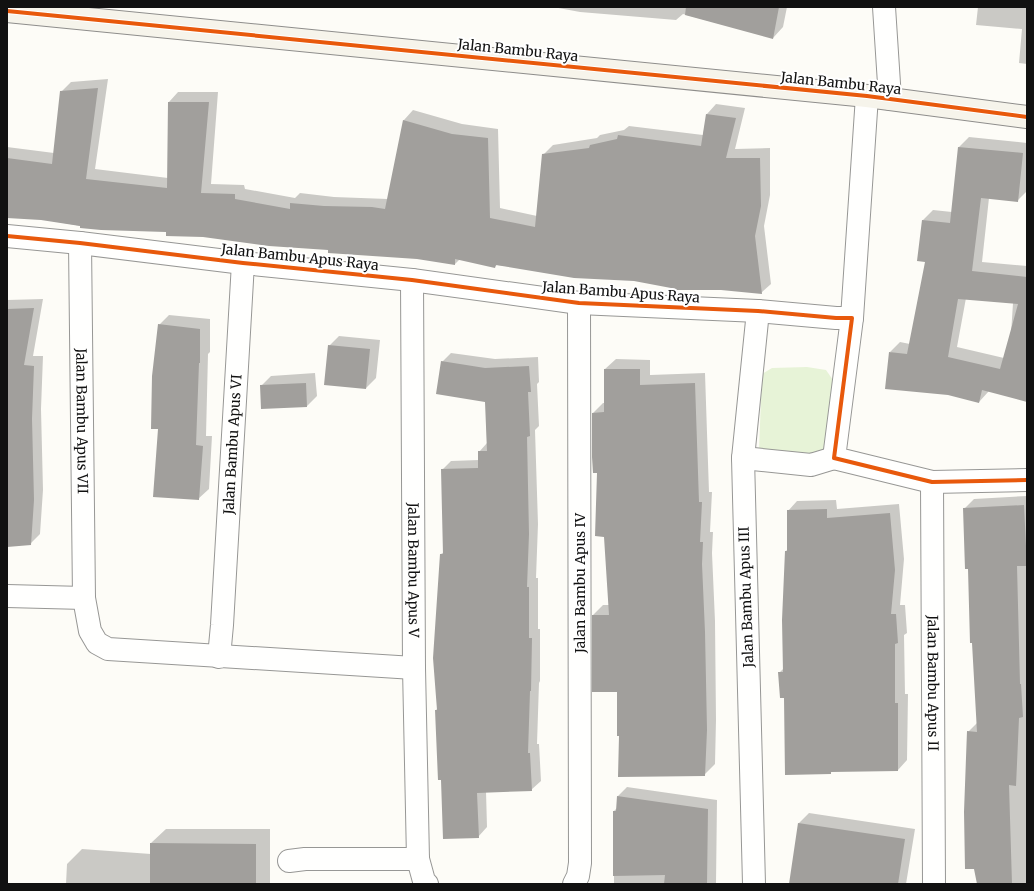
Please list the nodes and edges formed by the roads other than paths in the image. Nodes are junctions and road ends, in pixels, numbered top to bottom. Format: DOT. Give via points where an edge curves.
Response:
graph roads {
  1 [pos="884,7"];
  2 [pos="7,12"];
  3 [pos="867,96"];
  4 [pos="890,99"];
  5 [pos="1027,117"];
  6 [pos="7,236"];
  7 [pos="80,243"];
  8 [pos="243,263"];
  9 [pos="412,280"];
  10 [pos="579,303"];
  11 [pos="758,311"];
  12 [pos="852,318"];
  13 [pos="743,458"];
  14 [pos="834,458"];
  15 [pos="1027,480"];
  16 [pos="932,482"];
  17 [pos="7,596"];
  18 [pos="84,598"];
  19 [pos="219,657"];
  20 [pos="414,668"];
  21 [pos="418,859"];
  22 [pos="289,861"];
  23 [pos="427,884"];
  24 [pos="574,884"];
  25 [pos="754,884"];
  26 [pos="934,884"];
  1 -- 4 [label="street"];
  2 -- 3 [label="street, Jalan Bambu Raya"];
  3 -- 4 [label="street, Jalan Bambu Raya"];
  3 -- 12 [label="street"];
  4 -- 5 [label="street, Jalan Bambu Raya"];
  6 -- 7 [label="street, Jalan Bambu Apus Raya"];
  7 -- 8 [label="street, Jalan Bambu Apus Raya"];
  7 -- 18 [label="street, Jalan Bambu Apus VII"];
  8 -- 9 [label="street, Jalan Bambu Apus Raya"];
  8 -- 19 [label="street, Jalan Bambu Apus VI"];
  9 -- 10 [label="street, Jalan Bambu Apus Raya"];
  9 -- 20 [label="street, Jalan Bambu Apus V"];
  10 -- 11 [label="street, Jalan Bambu Apus Raya"];
  10 -- 24 [label="street, Jalan Bambu Apus IV" via="580,863"];
  11 -- 12 [label="street, Jalan Bambu Apus Raya"];
  11 -- 13 [label="street, Jalan Bambu Apus III"];
  12 -- 14 [label="street"];
  13 -- 14 [label="street" via="811,465"];
  13 -- 25 [label="street, Jalan Bambu Apus III"];
  14 -- 16 [label="street"];
  15 -- 16 [label="street"];
  16 -- 26 [label="street, Jalan Bambu Apus II"];
  17 -- 18 [label="street"];
  18 -- 19 [label="street, Jalan Bambu Apus VII" via="90,631 97,643 108,649"];
  19 -- 20 [label="street, Jalan Bambu Apus VII"];
  20 -- 21 [label="street, Jalan Bambu Apus V"];
  21 -- 22 [label="street"];
  21 -- 23 [label="street, Jalan Bambu Apus V"];
}
